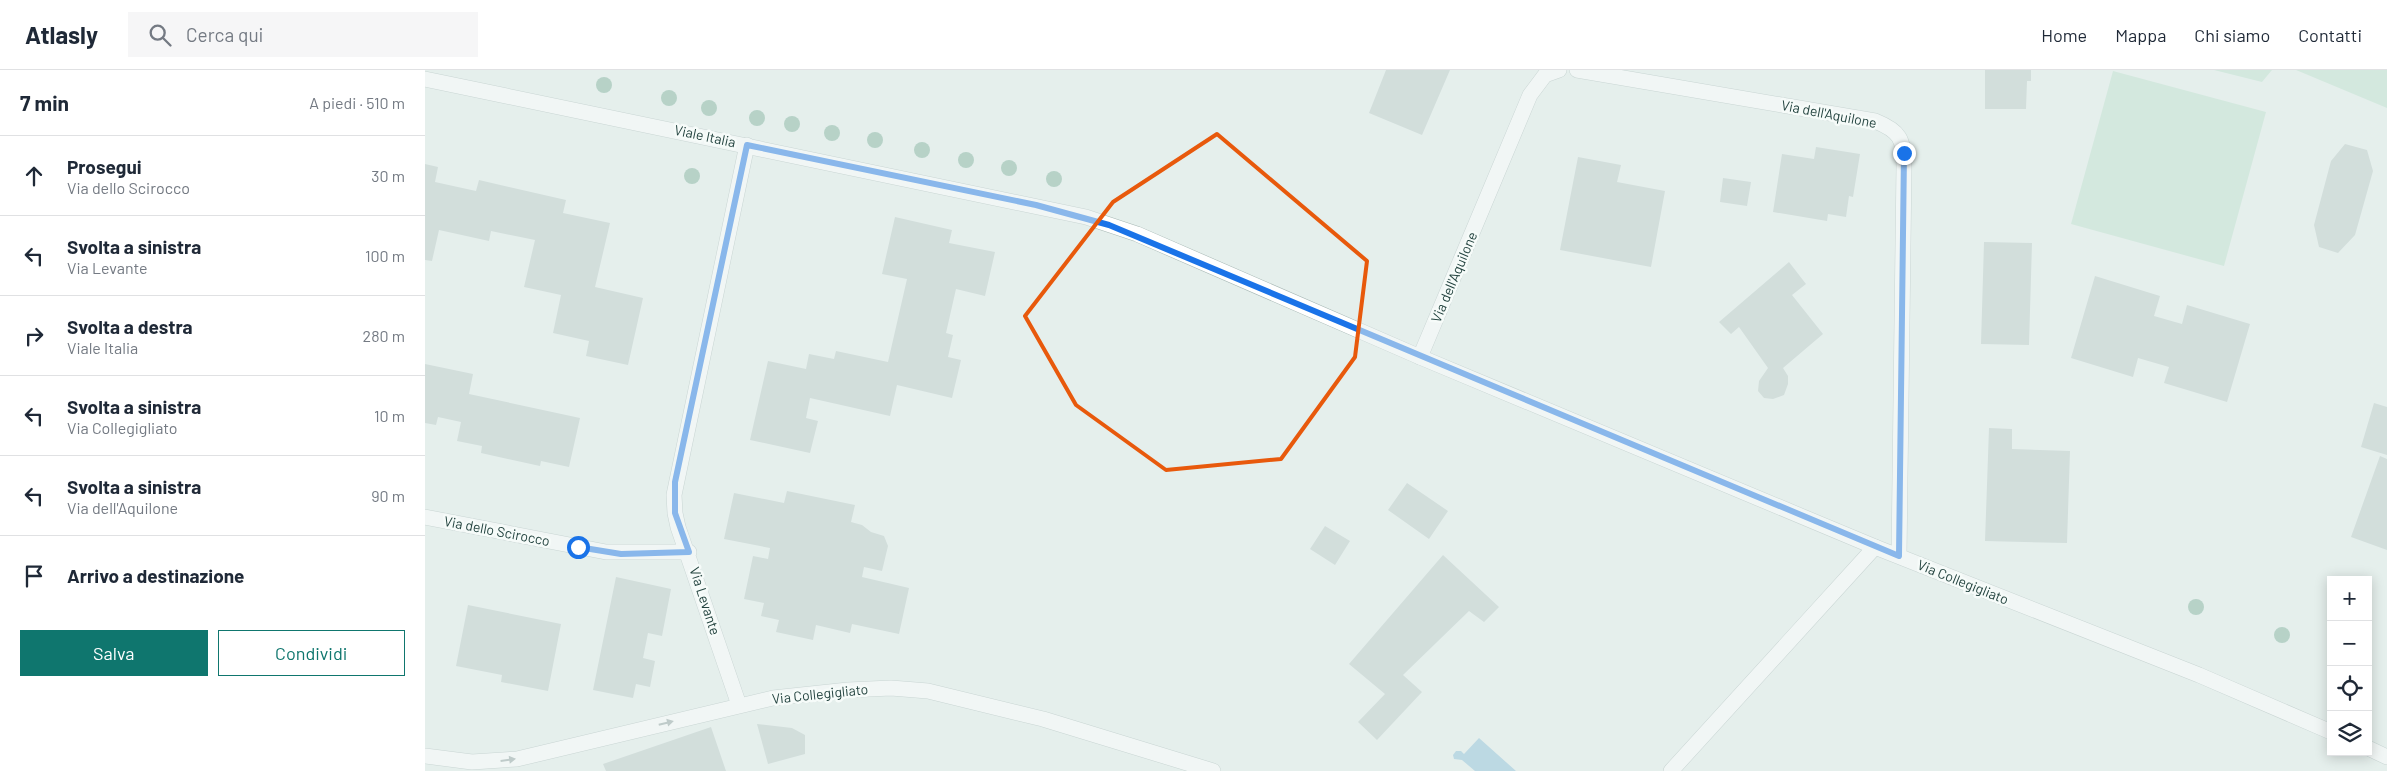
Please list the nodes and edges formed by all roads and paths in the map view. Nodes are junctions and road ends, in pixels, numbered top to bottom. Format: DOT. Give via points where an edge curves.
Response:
graph roads {
  1 [pos="1559,70"];
  2 [pos="1577,70"];
  3 [pos="425,78"];
  4 [pos="747,145"];
  5 [pos="1421,357"];
  6 [pos="425,517"];
  7 [pos="1875,547"];
  8 [pos="689,552"];
  9 [pos="1899,556"];
  10 [pos="739,705"];
  11 [pos="2327,730"];
  12 [pos="2372,750"];
  13 [pos="425,756"];
  14 [pos="2387,757"];
  15 [pos="1213,771"];
  16 [pos="1671,771"];
  1 -- 5 [label="street, Via dell'Aquilone" via="1545,75 1530,94"];
  2 -- 9 [label="street, Via dell'Aquilone" via="1875,121 1896,132 1901,140 1904,159"];
  3 -- 4 [label="street, Viale Italia"];
  4 -- 5 [label="street, Viale Italia" via="1085,217 1137,234"];
  4 -- 8 [label="street, Via Levante" via="675,482 675,513"];
  5 -- 7 [label="street, Viale Italia"];
  6 -- 8 [label="street, Via dello Scirocco" via="606,552"];
  7 -- 9 [label="street, Via Collegigliato"];
  7 -- 16 [label="street"];
  8 -- 10 [label="street, Via Levante"];
  9 -- 11 [label="street, Via Collegigliato" via="2199,675"];
  13 -- 10 [label="street, Via Collegigliato, one-way" via="472,762 517,759"];
  10 -- 15 [label="street, Via Collegigliato" via="798,694 847,690 891,688 928,691 1043,719"];
  12 -- 14 [label="street"];
}
